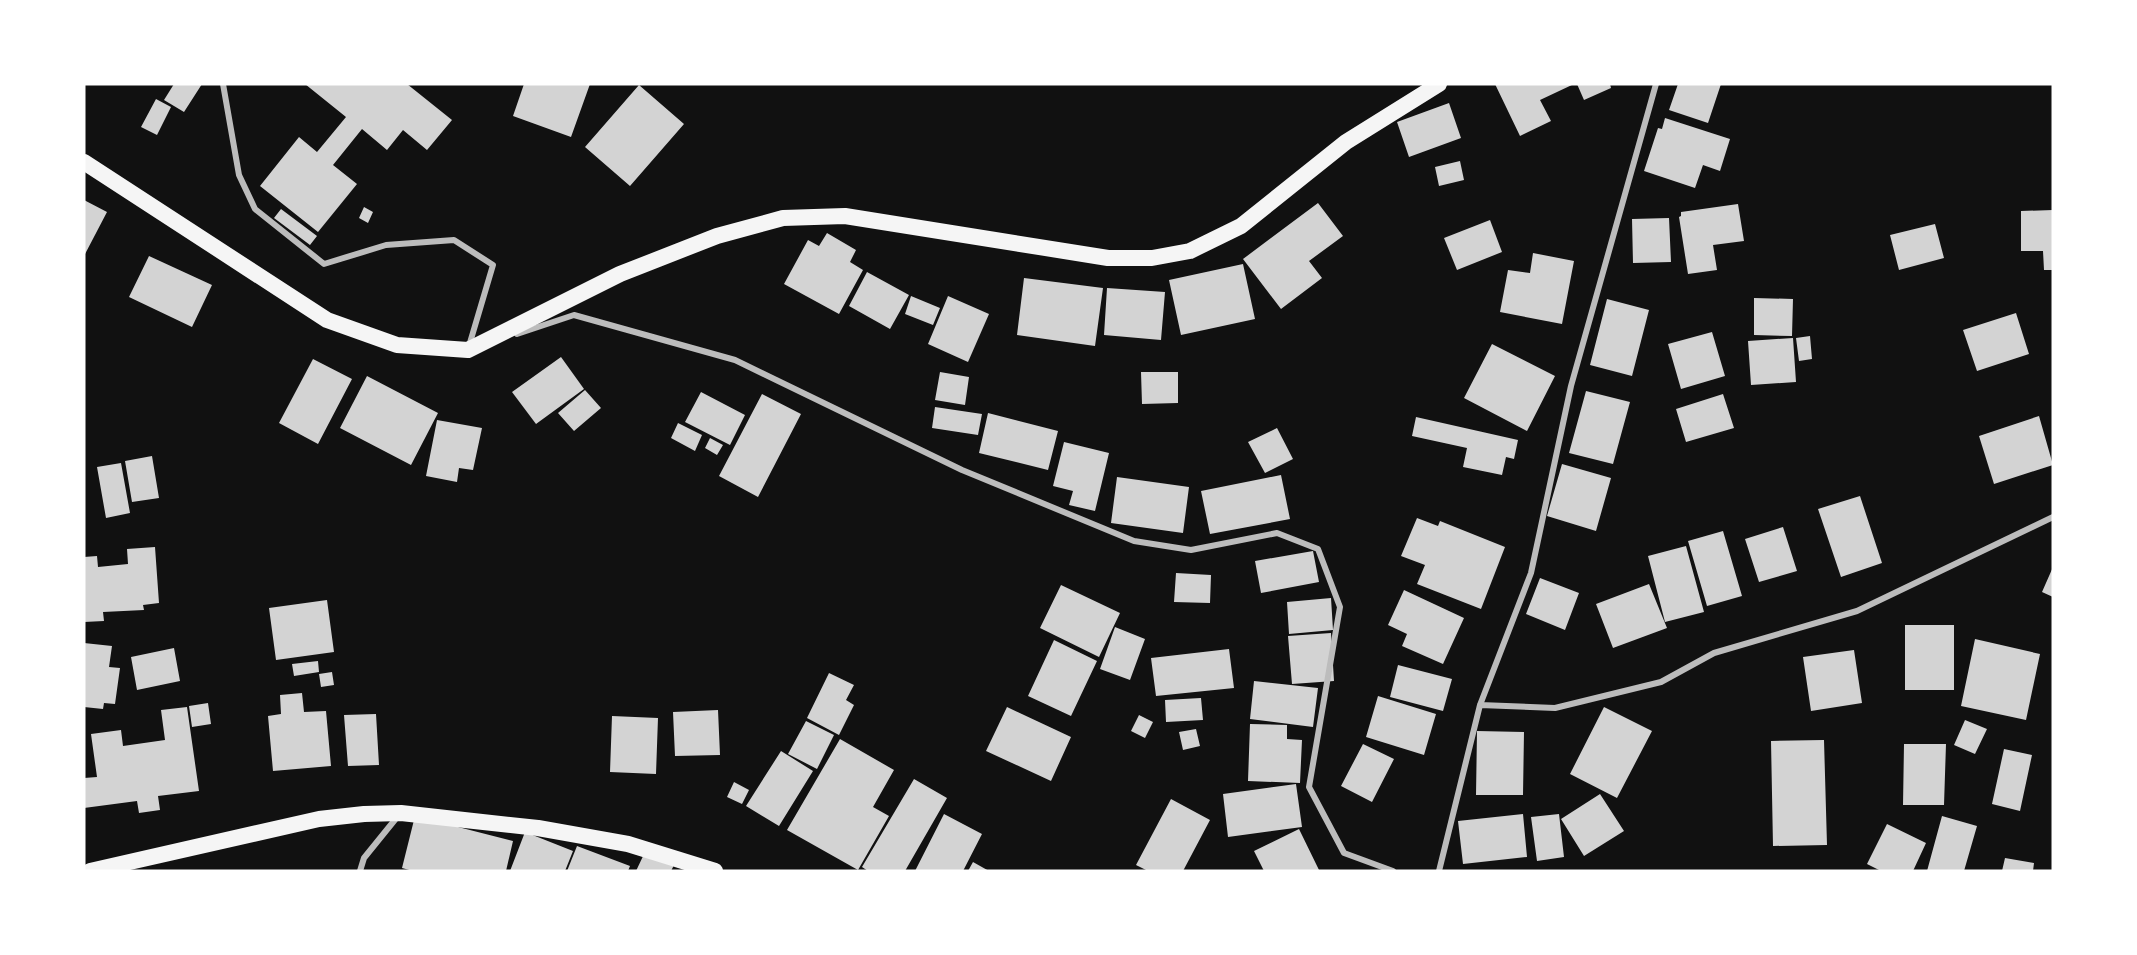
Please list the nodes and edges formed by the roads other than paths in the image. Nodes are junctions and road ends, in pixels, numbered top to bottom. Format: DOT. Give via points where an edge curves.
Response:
graph roads {
  1 [pos="223,84"];
  2 [pos="1439,84"];
  3 [pos="1656,84"];
  4 [pos="84,162"];
  5 [pos="468,350"];
  6 [pos="2053,517"];
  7 [pos="1480,705"];
  8 [pos="401,813"];
  9 [pos="90,871"];
  10 [pos="360,871"];
  11 [pos="715,871"];
  12 [pos="1393,871"];
  13 [pos="1439,871"];
  1 -- 5 [label="street" via="239,175 255,209 324,264 386,245 454,240 494,265"];
  2 -- 5 [label="highway" via="1346,142 1241,226 1190,251 1152,258 1108,258 845,216 783,218 717,236 620,274"];
  3 -- 7 [label="street" via="1571,386 1531,573"];
  4 -- 5 [label="highway" via="327,320 397,345"];
  5 -- 12 [label="street" via="574,315 735,360 962,470 1134,541 1191,550 1277,533 1318,549 1340,607 1309,787 1344,853"];
  6 -- 7 [label="street" via="1857,611 1714,653 1661,682 1555,708"];
  7 -- 13 [label="street"];
  8 -- 9 [label="highway" via="319,819"];
  8 -- 10 [label="street" via="364,858"];
  8 -- 11 [label="highway" via="538,828 628,844"];
}
